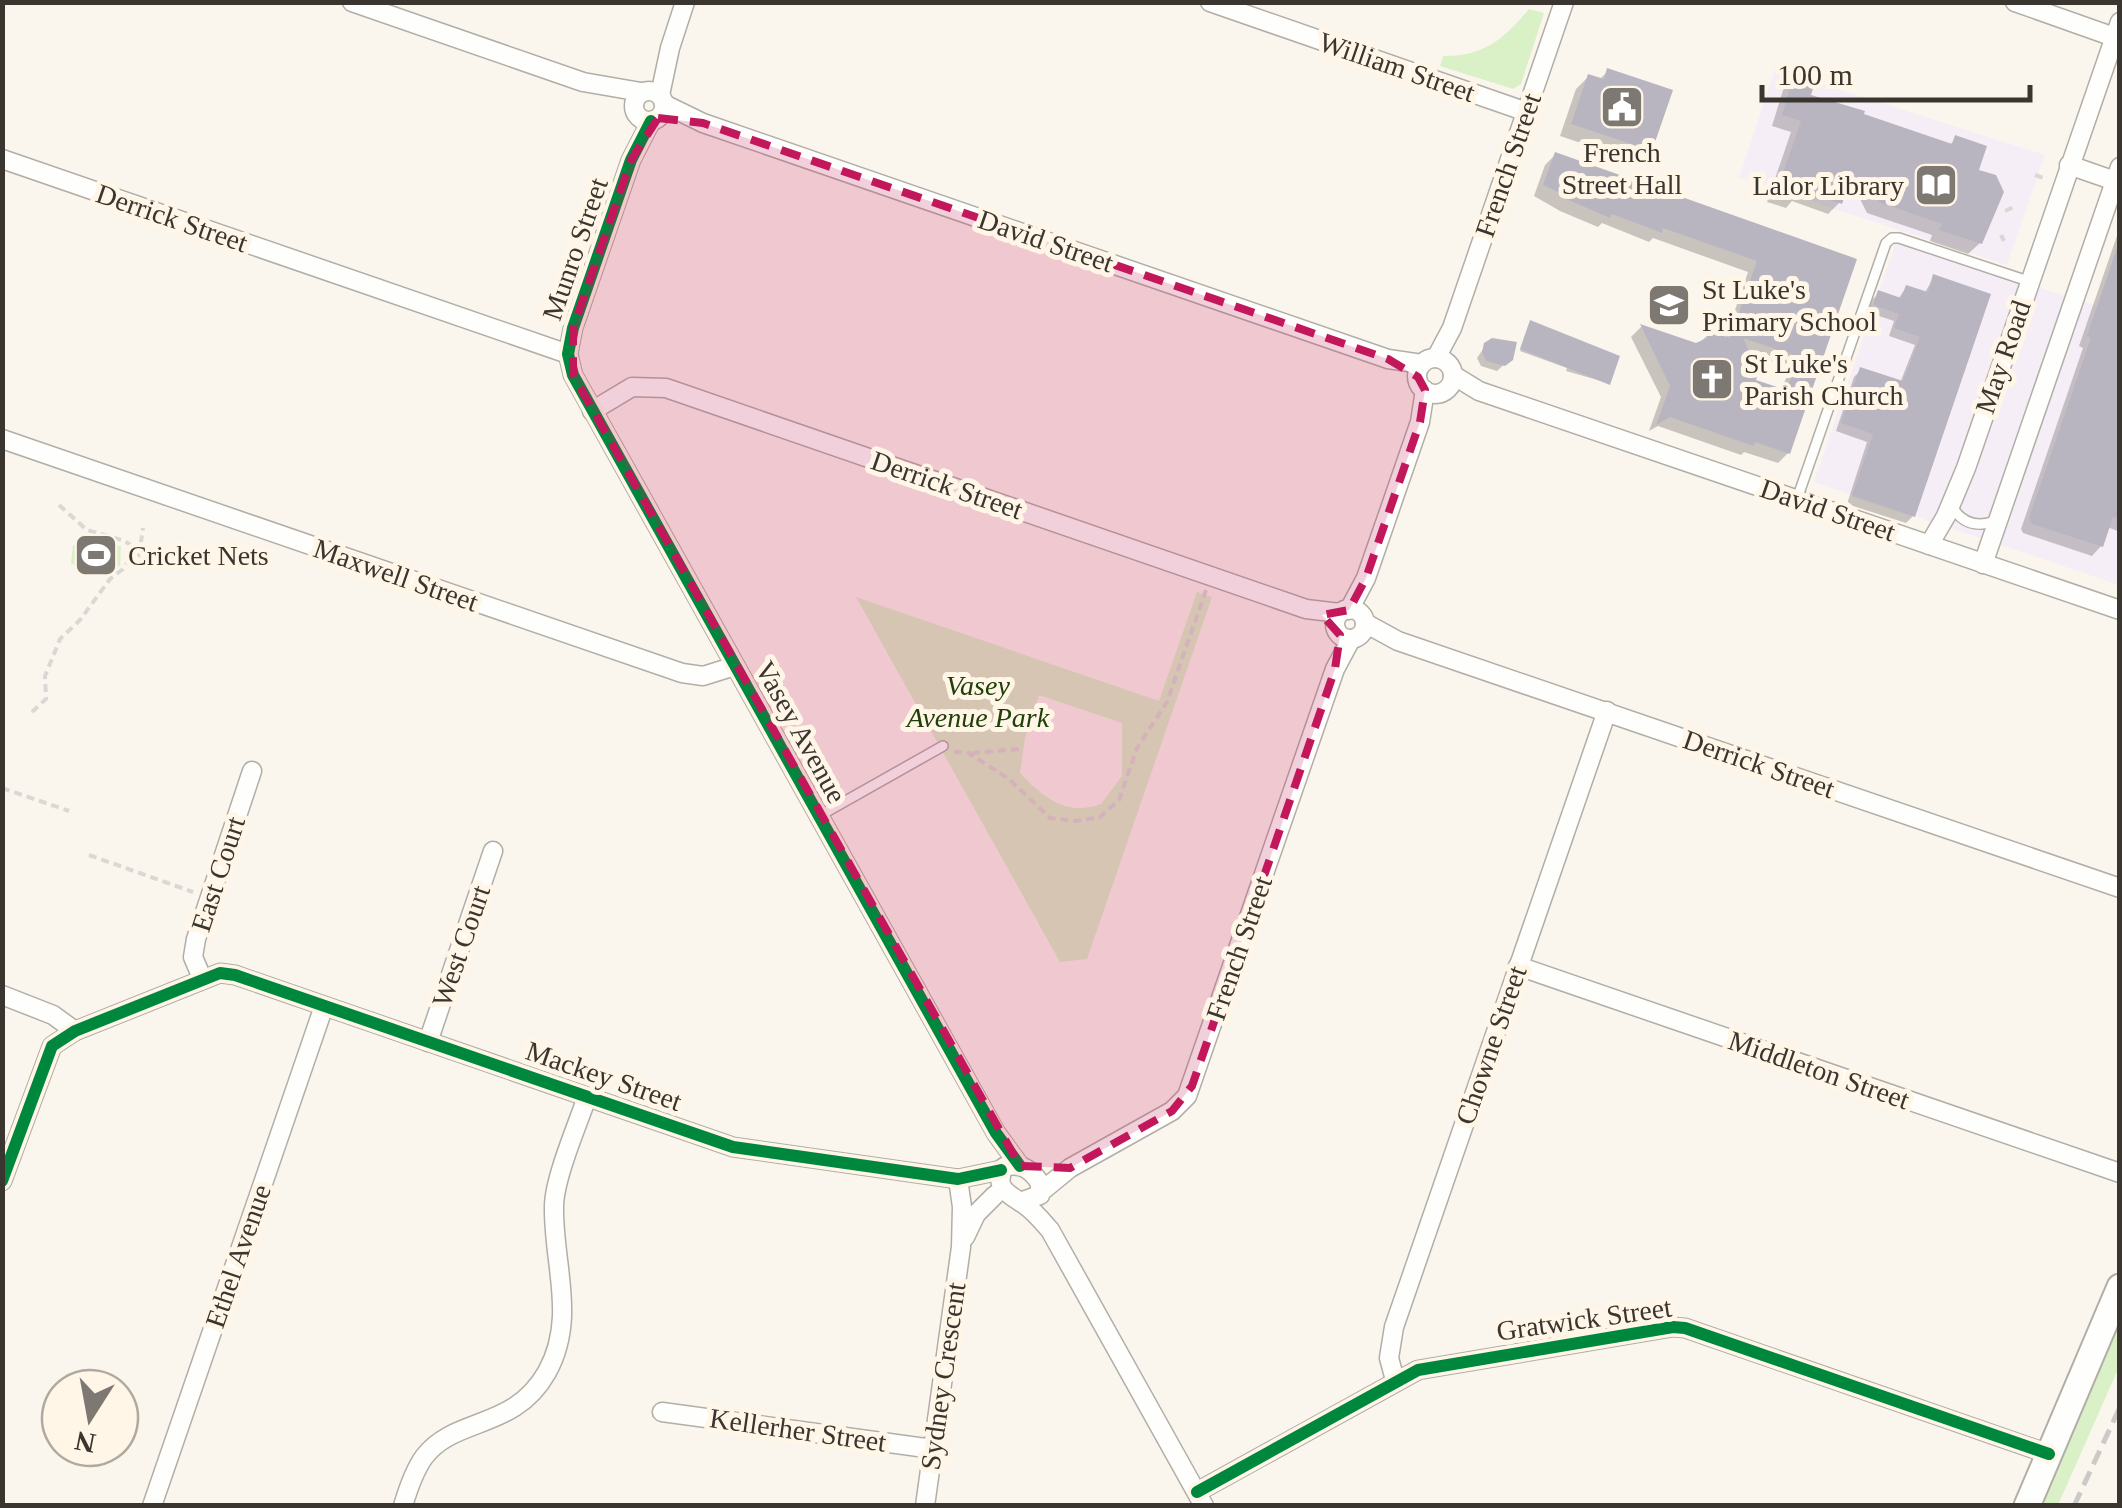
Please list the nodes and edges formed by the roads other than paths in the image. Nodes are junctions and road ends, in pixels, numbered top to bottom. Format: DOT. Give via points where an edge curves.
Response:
graph roads {
  1 [pos="352,2"];
  2 [pos="685,2"];
  3 [pos="1210,2"];
  4 [pos="1564,2"];
  5 [pos="2015,2"];
  6 [pos="2117,29"];
  7 [pos="649,106"];
  8 [pos="1527,112"];
  9 [pos="2,160"];
  10 [pos="2068,165"];
  11 [pos="2117,174"];
  12 [pos="2028,281"];
  13 [pos="568,354"];
  14 [pos="1436,377"];
  15 [pos="592,411"];
  16 [pos="2,439"];
  17 [pos="1796,499"];
  18 [pos="1951,505"];
  19 [pos="1998,520"];
  20 [pos="1928,545"];
  21 [pos="1983,564"];
  22 [pos="2120,610"];
  23 [pos="1350,625"];
  24 [pos="735,666"];
  25 [pos="1606,711"];
  26 [pos="943,746"];
  27 [pos="252,771"];
  28 [pos="818,816"];
  29 [pos="493,851"];
  30 [pos="2120,888"];
  31 [pos="1518,966"];
  32 [pos="202,978"];
  33 [pos="2,996"];
  34 [pos="324,1006"];
  35 [pos="76,1031"];
  36 [pos="428,1042"];
  37 [pos="587,1097"];
  38 [pos="1070,1168"];
  39 [pos="1015,1169"];
  40 [pos="2120,1173"];
  41 [pos="958,1179"];
  42 [pos="2,1181"];
  43 [pos="1041,1193"];
  44 [pos="1008,1198"];
  45 [pos="1050,1230"];
  46 [pos="961,1247"];
  47 [pos="2120,1287"];
  48 [pos="1396,1380"];
  49 [pos="662,1412"];
  50 [pos="934,1448"];
  51 [pos="2049,1454"];
  52 [pos="1200,1499"];
  53 [pos="152,1506"];
  54 [pos="403,1506"];
  55 [pos="926,1506"];
  56 [pos="2027,1506"];
  1 -- 7 [label="street, David Street"];
  2 -- 7 [label="street, Munro Street"];
  3 -- 8 [label="street, William Street"];
  4 -- 8 [label="street, French Street"];
  5 -- 6 [label="street"];
  6 -- 10 [label="street, May Road"];
  7 -- 13 [label="street, Munro Street"];
  7 -- 14 [label="street, David Street"];
  8 -- 14 [label="street, French Street"];
  9 -- 13 [label="street, Derrick Street"];
  10 -- 11 [label="street, May Road"];
  10 -- 12 [label="street, May Road"];
  11 -- 19 [label="street, May Road"];
  12 -- 17 [label="lane" via="1892,238"];
  12 -- 18 [label="street, May Road"];
  13 -- 15 [label="street, Vasey Avenue"];
  14 -- 17 [label="street, David Street"];
  14 -- 23 [label="street, French Street"];
  15 -- 23 [label="street, Derrick Street" via="632,387 666,388"];
  15 -- 24 [label="street, Vasey Avenue"];
  16 -- 24 [label="street, Maxwell Street" via="682,673 703,676"];
  17 -- 20 [label="street, David Street"];
  18 -- 19 [label="lane" via="1968,523"];
  18 -- 20 [label="street, May Road"];
  19 -- 21 [label="street, May Road"];
  20 -- 21 [label="street, David Street"];
  21 -- 22 [label="street, David Street"];
  23 -- 25 [label="street, Derrick Street"];
  23 -- 38 [label="street, French Street" via="1187,1096"];
  24 -- 28 [label="street, Vasey Avenue"];
  25 -- 30 [label="street, Derrick Street"];
  25 -- 31 [label="street, Chowne Street"];
  26 -- 28 [label="lane"];
  27 -- 32 [label="street, East Court" via="194,950"];
  28 -- 39 [label="street, Vasey Avenue"];
  29 -- 36 [label="street, West Court"];
  31 -- 40 [label="street, Middleton Street"];
  31 -- 48 [label="street, Chowne Street" via="1394,1328 1389,1358"];
  32 -- 34 [label="street, Mackey Street" via="235,975"];
  32 -- 35 [label="street"];
  33 -- 35 [label="street" via="53,1014"];
  34 -- 36 [label="street, Mackey Street"];
  34 -- 53 [label="street, Ethel Avenue"];
  35 -- 42 [label="street" via="48,1052"];
  36 -- 37 [label="street, Mackey Street"];
  37 -- 41 [label="street, Mackey Street" via="733,1147"];
  37 -- 54 [label="street" via="554,1205 563,1324 553,1360 516,1408 434,1446"];
  38 -- 39 [label="street, French Street"];
  38 -- 43 [label="street, French Street"];
  39 -- 41 [label="street, Mackey Street"];
  39 -- 43 [label="street"];
  39 -- 44 [label="street" via="1001,1187"];
  41 -- 44 [label="street, Mackey Street"];
  41 -- 46 [label="street, Sydney Crescent"];
  43 -- 44 [label="street"];
  43 -- 45 [label="street"];
  44 -- 45 [label="street"];
  44 -- 46 [label="street, Sydney Crescent" via="976,1214"];
  45 -- 52 [label="street"];
  46 -- 50 [label="street, Sydney Crescent"];
  47 -- 51 [label="street"];
  48 -- 51 [label="street, Gratwick Street" via="1434,1367 1679,1327"];
  48 -- 52 [label="street, Gratwick Street"];
  49 -- 50 [label="street, Kellerher Street"];
  50 -- 55 [label="street, Sydney Crescent"];
  51 -- 56 [label="street"];
}
